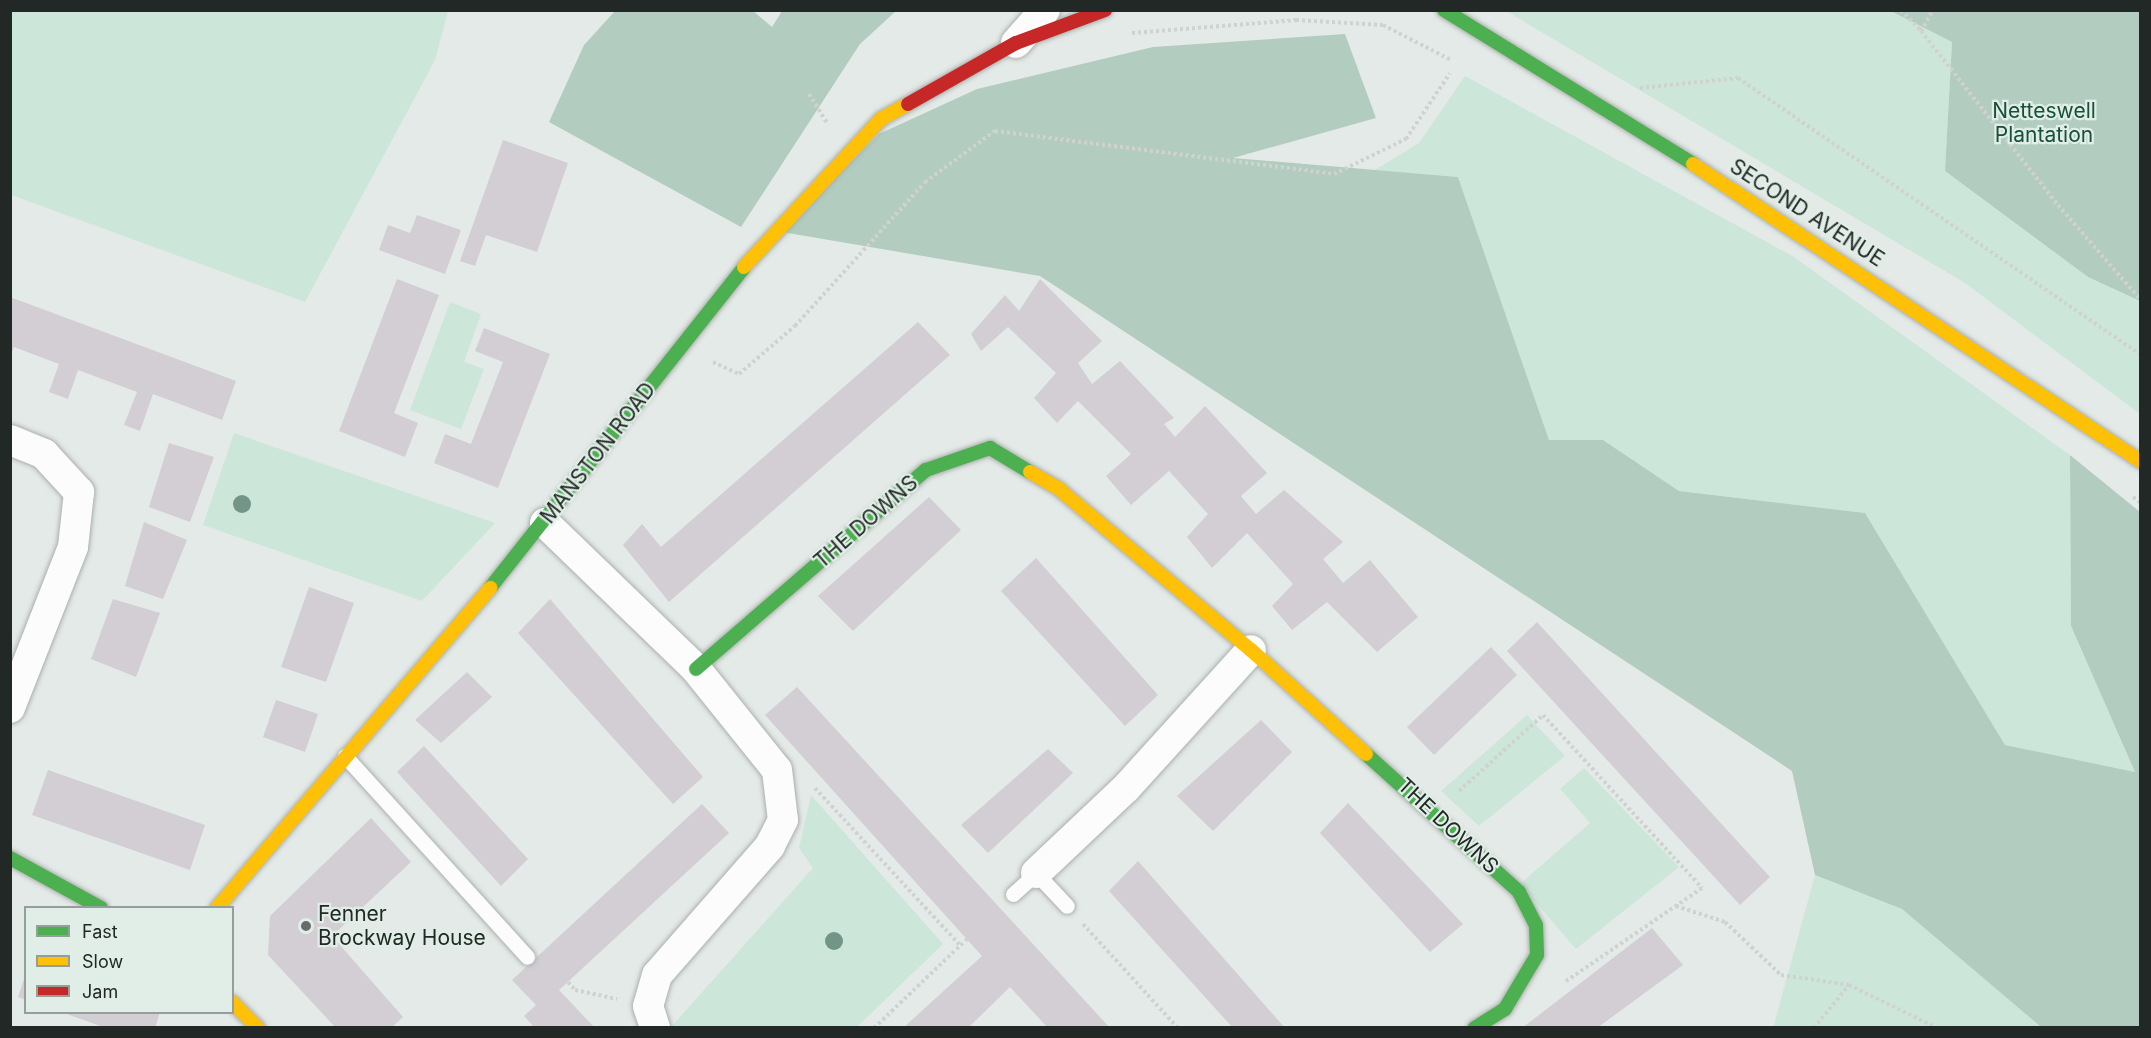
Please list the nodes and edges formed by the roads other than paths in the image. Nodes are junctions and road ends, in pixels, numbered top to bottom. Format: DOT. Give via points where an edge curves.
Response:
graph roads {
  1 [pos="1045,10"];
  2 [pos="1105,10"];
  3 [pos="1444,10"];
  4 [pos="1016,43"];
  5 [pos="10,440"];
  6 [pos="2140,461"];
  7 [pos="545,523"];
  8 [pos="1251,650"];
  9 [pos="696,669"];
  10 [pos="10,708"];
  11 [pos="343,754"];
  12 [pos="10,858"];
  13 [pos="1036,873"];
  14 [pos="1013,894"];
  15 [pos="97,906"];
  16 [pos="219,906"];
  17 [pos="1067,906"];
  18 [pos="527,957"];
  19 [pos="234,1004"];
  20 [pos="651,1017"];
  21 [pos="258,1028"];
  22 [pos="1474,1028"];
  1 -- 4 [label="street, MANSTON ROAD"];
  2 -- 4 [label="street, MANSTON ROAD"];
  3 -- 6 [label="street, SECOND AVENUE" via="1748,198"];
  4 -- 7 [label="street, MANSTON ROAD" via="881,118 749,260"];
  5 -- 10 [label="street" via="44,454 79,492 73,546"];
  7 -- 9 [label="street"];
  7 -- 11 [label="street, MANSTON ROAD"];
  8 -- 9 [label="street, THE DOWNS" via="1059,489 990,448 926,470"];
  8 -- 13 [label="street" via="1126,788"];
  8 -- 22 [label="street, THE DOWNS" via="1520,892 1536,925 1537,955 1531,972 1505,1009"];
  9 -- 20 [label="street" via="777,770 783,820 770,846 657,975"];
  11 -- 16 [label="street, MANSTON ROAD"];
  11 -- 18 [label="lane"];
  12 -- 15 [label="street"];
  13 -- 14 [label="lane"];
  13 -- 17 [label="lane"];
  19 -- 21 [label="street"];
}
